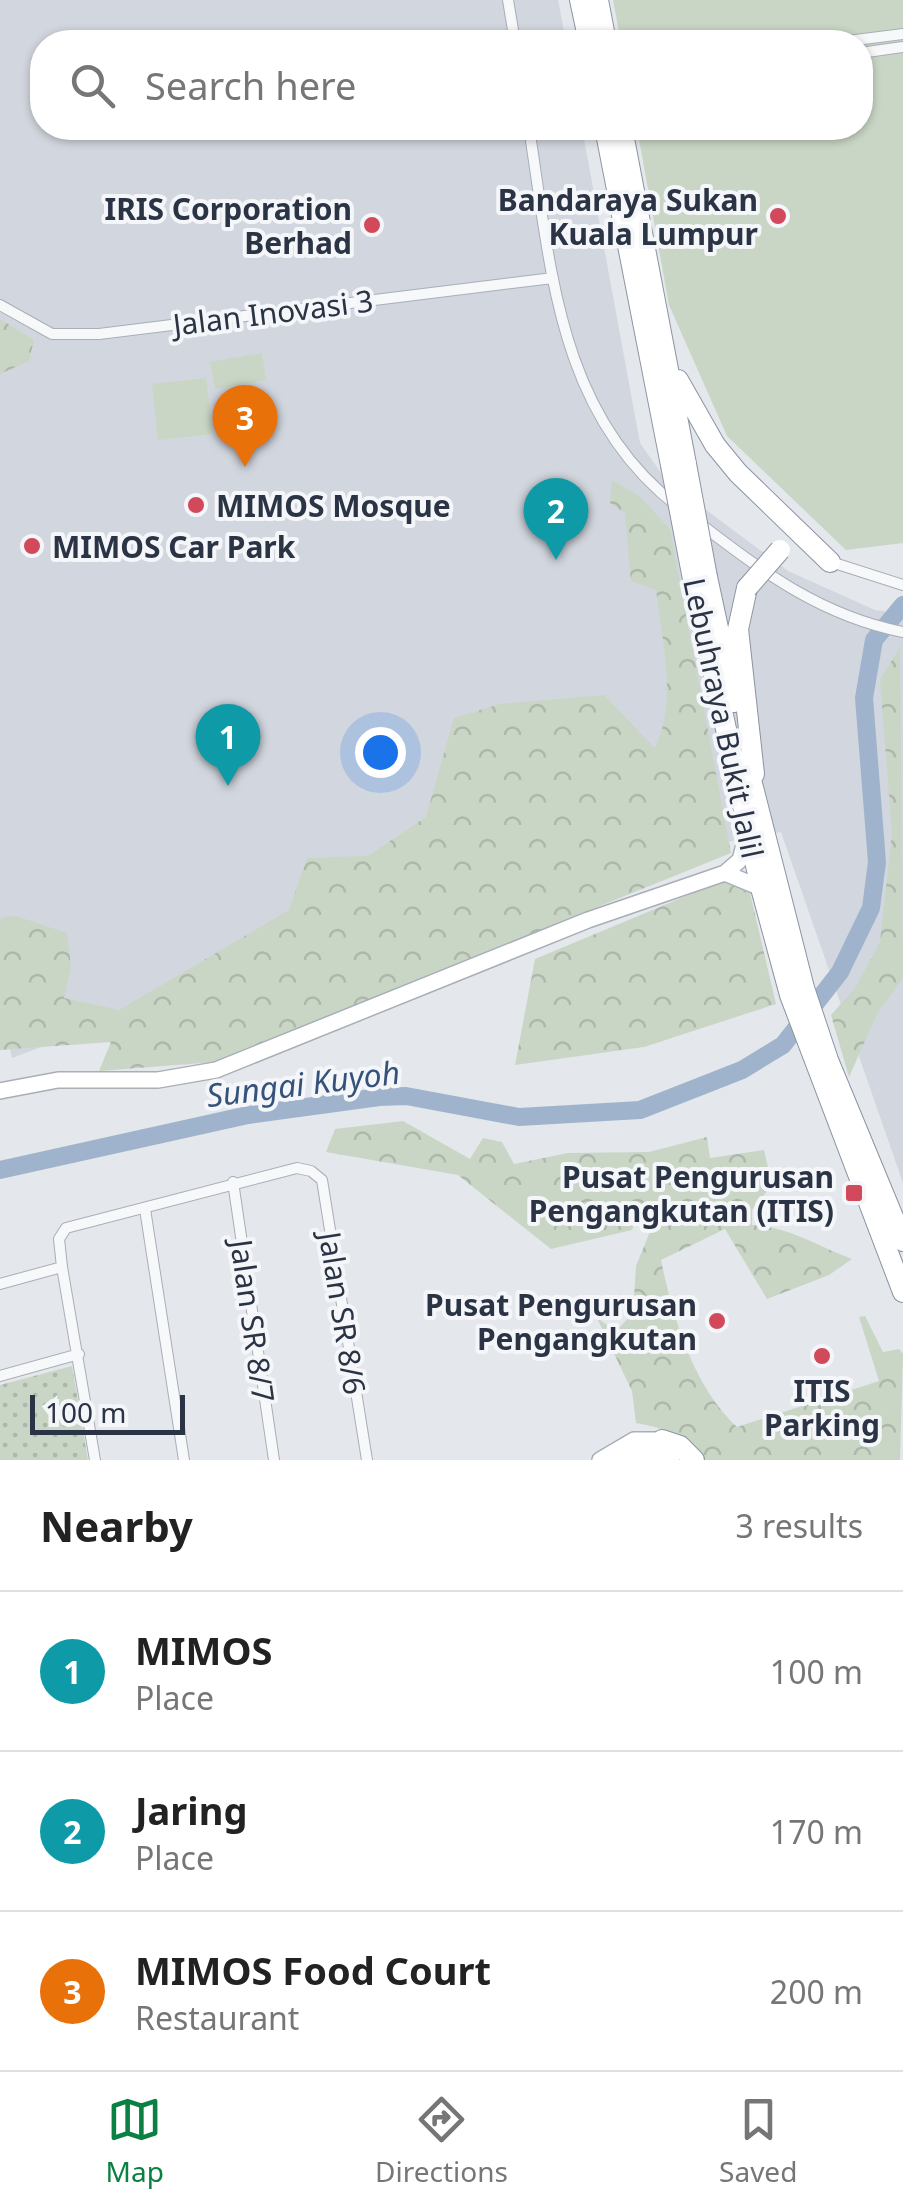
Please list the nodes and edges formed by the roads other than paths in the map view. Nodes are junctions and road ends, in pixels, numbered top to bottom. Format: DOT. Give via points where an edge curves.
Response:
graph roads {
  1 [pos="508,0"];
  2 [pos="580,0"];
  3 [pos="598,0"];
  4 [pos="513,30"];
  5 [pos="586,30"];
  6 [pos="604,30"];
  7 [pos="903,34"];
  8 [pos="873,38"];
  9 [pos="903,47"];
  10 [pos="873,51"];
  11 [pos="531,140"];
  12 [pos="608,140"];
  13 [pos="624,140"];
  14 [pos="553,278"];
  15 [pos="0,306"];
  16 [pos="671,370"];
  17 [pos="678,464"];
  18 [pos="830,562"];
  19 [pos="700,578"];
  20 [pos="903,585"];
  21 [pos="903,632"];
  22 [pos="758,810"];
  23 [pos="748,830"];
  24 [pos="725,873"];
  25 [pos="761,888"];
  26 [pos="797,992"];
  27 [pos="821,1063"];
  28 [pos="0,1091"];
  29 [pos="232,1182"];
  30 [pos="144,1209"];
  31 [pos="903,1241"];
  32 [pos="62,1267"];
  33 [pos="0,1284"];
  34 [pos="903,1292"];
  35 [pos="78,1354"];
  36 [pos="0,1376"];
  37 [pos="666,1450"];
  38 [pos="95,1460"];
  39 [pos="184,1460"];
  40 [pos="274,1460"];
  41 [pos="366,1460"];
  42 [pos="600,1460"];
  43 [pos="622,1460"];
  44 [pos="684,1460"];
  45 [pos="694,1460"];
  1 -- 4 [label="street"];
  2 -- 5 [label="highway"];
  3 -- 6 [label="highway"];
  7 -- 8 [label="street"];
  9 -- 10 [label="street"];
  11 -- 14 [label="street"];
  12 -- 17 [label="highway, Lebuhraya Bukit Jalil"];
  13 -- 16 [label="highway, Lebuhraya Bukit Jalil"];
  14 -- 15 [label="street, Jalan Inovasi 3" via="98,334 52,334"];
  14 -- 21 [label="street" via="581,384 630,464 802,598"];
  16 -- 17 [label="highway, Lebuhraya Bukit Jalil"];
  16 -- 18 [label="highway" via="715,446"];
  17 -- 19 [label="highway, Lebuhraya Bukit Jalil, bridge"];
  18 -- 20 [label="street"];
  18 -- 22 [label="highway, bridge" via="789,546 747,588 738,629"];
  19 -- 22 [label="highway, Lebuhraya Bukit Jalil"];
  19 -- 23 [label="highway, Lebuhraya Bukit Jalil"];
  22 -- 26 [label="highway, Lebuhraya Bukit Jalil"];
  23 -- 24 [label="street" via="740,860"];
  23 -- 25 [label="highway, Lebuhraya Bukit Jalil"];
  24 -- 25 [label="street"];
  24 -- 28 [label="street" via="588,920 216,1070 158,1080 58,1080"];
  25 -- 26 [label="highway, Lebuhraya Bukit Jalil"];
  26 -- 27 [label="highway, Lebuhraya Bukit Jalil"];
  27 -- 31 [label="highway, Lebuhraya Bukit Jalil"];
  27 -- 34 [label="highway, Lebuhraya Bukit Jalil"];
  29 -- 30 [label="street"];
  29 -- 40 [label="street, Jalan SR 8/7"];
  29 -- 41 [label="street, Jalan SR 8/6" via="297,1168 322,1180"];
  30 -- 32 [label="street" via="66,1228 59,1240"];
  30 -- 39 [label="street"];
  32 -- 33 [label="street"];
  32 -- 35 [label="street"];
  35 -- 36 [label="street"];
  35 -- 38 [label="street"];
  37 -- 42 [label="street" via="634,1440"];
  37 -- 43 [label="highway"];
  37 -- 44 [label="highway"];
  37 -- 45 [label="highway" via="680,1446"];
}
